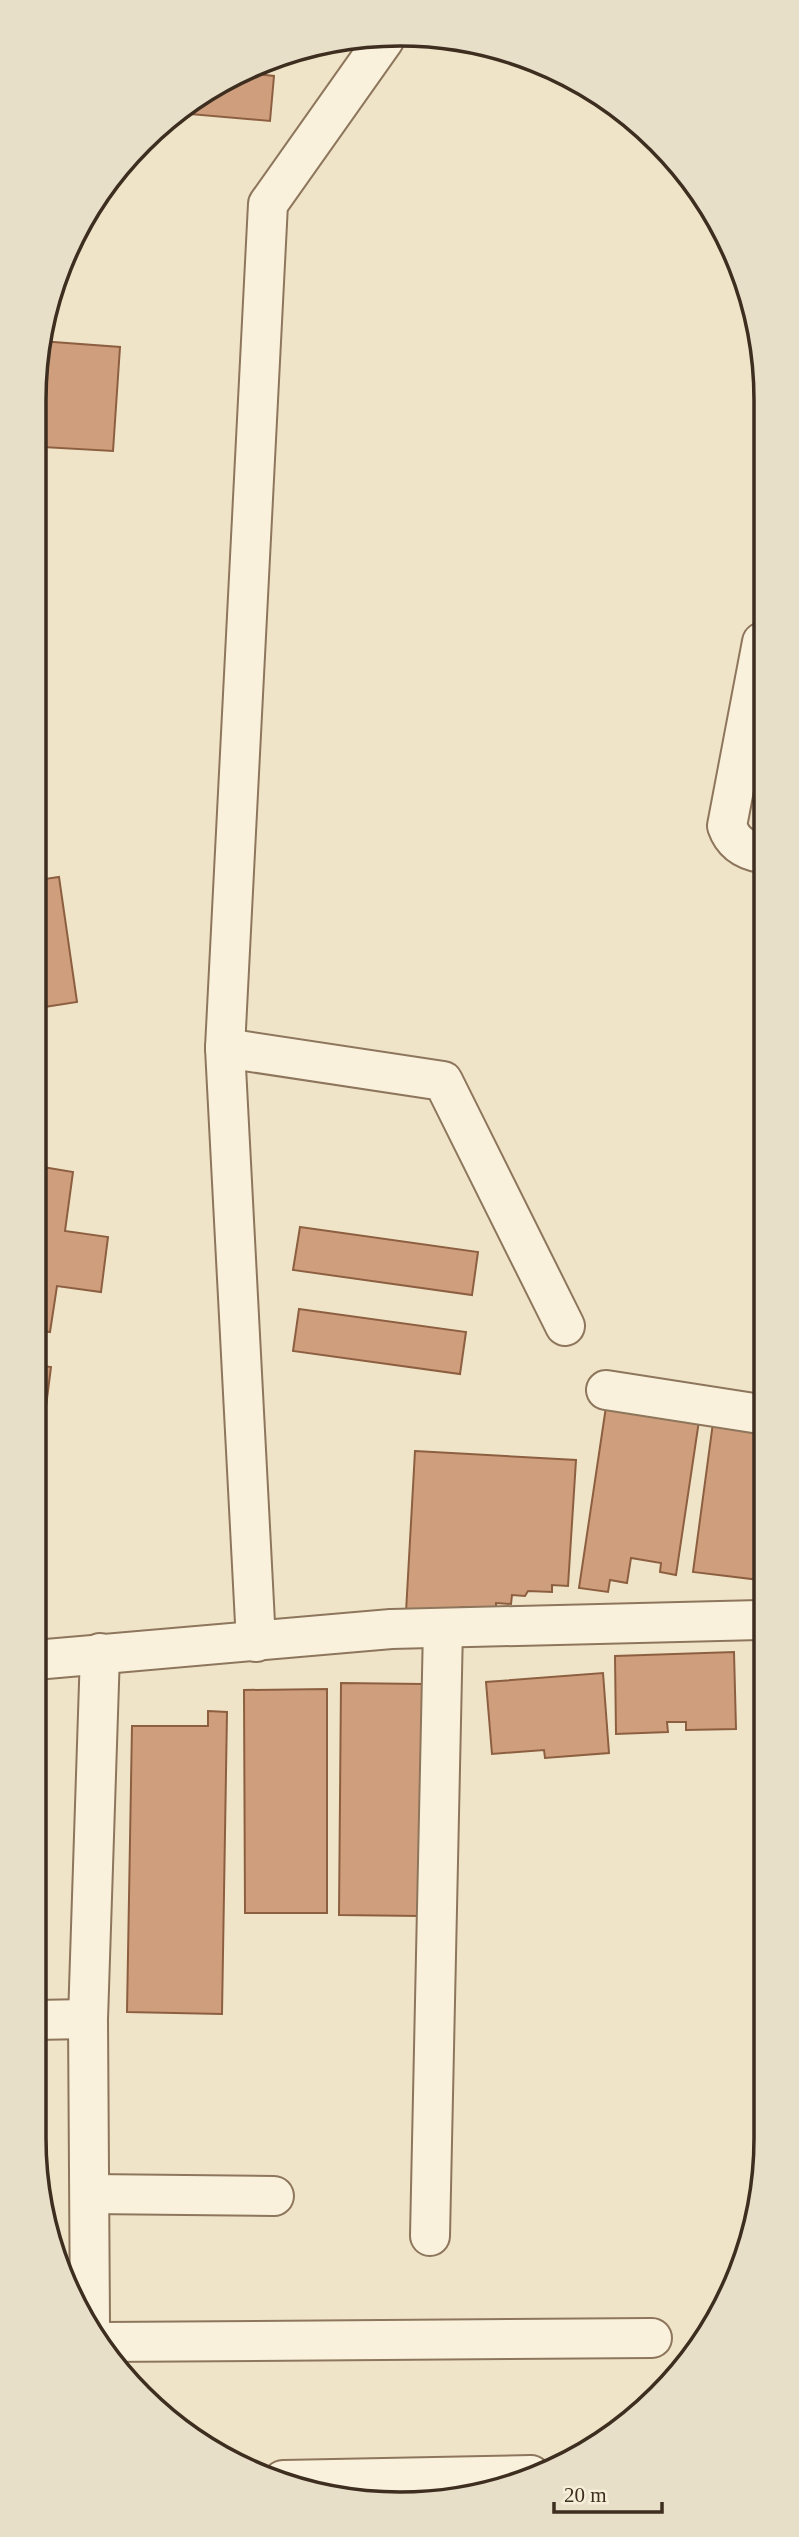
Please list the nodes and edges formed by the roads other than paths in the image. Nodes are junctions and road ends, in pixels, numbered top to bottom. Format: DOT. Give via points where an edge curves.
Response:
graph roads {
  1 [pos="380,46"];
  2 [pos="754,684"];
  3 [pos="754,851"];
  4 [pos="225,1048"];
  5 [pos="565,1326"];
  6 [pos="606,1390"];
  7 [pos="754,1414"];
  8 [pos="754,1620"];
  9 [pos="443,1628"];
  10 [pos="256,1642"];
  11 [pos="100,1653"];
  12 [pos="46,1659"];
  13 [pos="88,2019"];
  14 [pos="46,2020"];
  15 [pos="91,2194"];
  16 [pos="274,2196"];
  17 [pos="429,2236"];
  18 [pos="90,2309"];
  19 [pos="652,2338"];
  20 [pos="112,2343"];
  21 [pos="504,2476"];
  22 [pos="310,2479"];
  1 -- 4 [label="street" via="268,204"];
  2 -- 3 [label="street" via="727,826 740,846"];
  4 -- 5 [label="street" via="443,1081"];
  4 -- 10 [label="street"];
  6 -- 7 [label="street"];
  8 -- 9 [label="street"];
  9 -- 10 [label="street"];
  9 -- 17 [label="street"];
  10 -- 11 [label="street"];
  11 -- 12 [label="street"];
  11 -- 13 [label="street"];
  13 -- 14 [label="street"];
  13 -- 15 [label="street"];
  15 -- 16 [label="street"];
  15 -- 18 [label="street"];
  19 -- 20 [label="street"];
  21 -- 22 [label="street"];
}
